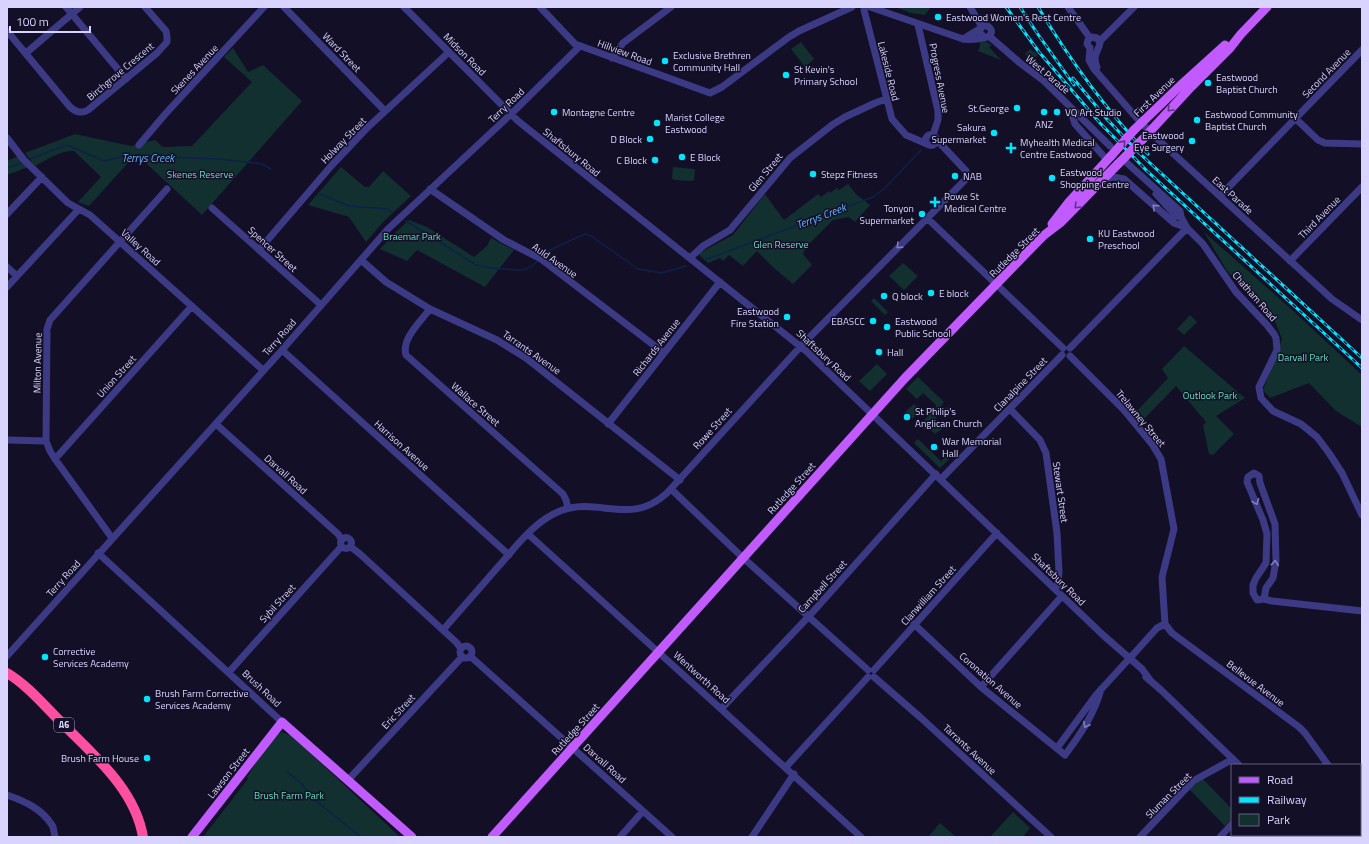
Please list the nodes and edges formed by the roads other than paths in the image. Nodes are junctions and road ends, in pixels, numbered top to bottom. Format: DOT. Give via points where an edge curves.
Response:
graph roads {
  1 [pos="66,7"];
  2 [pos="80,7"];
  3 [pos="145,7"];
  4 [pos="264,7"];
  5 [pos="284,7"];
  6 [pos="404,7"];
  7 [pos="540,7"];
  8 [pos="671,7"];
  9 [pos="852,7"];
  10 [pos="970,7"];
  11 [pos="1068,7"];
  12 [pos="1134,7"];
  13 [pos="1267,7"];
  14 [pos="865,8"];
  15 [pos="72,14"];
  16 [pos="918,25"];
  17 [pos="981,27"];
  18 [pos="7,31"];
  19 [pos="1241,34"];
  20 [pos="986,36"];
  21 [pos="1090,38"];
  22 [pos="963,40"];
  23 [pos="1099,44"];
  24 [pos="580,46"];
  25 [pos="1090,48"];
  26 [pos="1362,50"];
  27 [pos="449,52"];
  28 [pos="26,54"];
  29 [pos="612,58"];
  30 [pos="1100,74"];
  31 [pos="126,79"];
  32 [pos="886,100"];
  33 [pos="385,111"];
  34 [pos="1076,112"];
  35 [pos="511,114"];
  36 [pos="1295,118"];
  37 [pos="1141,123"];
  38 [pos="1150,131"];
  39 [pos="7,138"];
  40 [pos="931,140"];
  41 [pos="1362,144"];
  42 [pos="139,145"];
  43 [pos="1110,146"];
  44 [pos="1109,158"];
  45 [pos="1122,164"];
  46 [pos="967,175"];
  47 [pos="42,177"];
  48 [pos="1104,179"];
  49 [pos="1362,187"];
  50 [pos="167,189"];
  51 [pos="430,189"];
  52 [pos="1220,196"];
  53 [pos="212,208"];
  54 [pos="79,209"];
  55 [pos="7,214"];
  56 [pos="927,218"];
  57 [pos="1187,228"];
  58 [pos="1043,236"];
  59 [pos="120,242"];
  60 [pos="259,250"];
  61 [pos="690,258"];
  62 [pos="361,260"];
  63 [pos="1290,261"];
  64 [pos="7,267"];
  65 [pos="17,276"];
  66 [pos="720,282"];
  67 [pos="996,285"];
  68 [pos="7,287"];
  69 [pos="321,305"];
  70 [pos="192,306"];
  71 [pos="430,309"];
  72 [pos="1362,320"];
  73 [pos="801,346"];
  74 [pos="282,350"];
  75 [pos="1066,352"];
  76 [pos="664,353"];
  77 [pos="263,370"];
  78 [pos="1010,409"];
  79 [pos="872,414"];
  80 [pos="216,424"];
  81 [pos="608,424"];
  82 [pos="7,440"];
  83 [pos="46,441"];
  84 [pos="55,459"];
  85 [pos="938,476"];
  86 [pos="680,480"];
  87 [pos="671,490"];
  88 [pos="568,508"];
  89 [pos="1362,515"];
  90 [pos="997,533"];
  91 [pos="528,534"];
  92 [pos="112,538"];
  93 [pos="341,543"];
  94 [pos="98,553"];
  95 [pos="509,555"];
  96 [pos="743,557"];
  97 [pos="1059,593"];
  98 [pos="1264,599"];
  99 [pos="1362,611"];
  100 [pos="808,616"];
  101 [pos="914,624"];
  102 [pos="1165,624"];
  103 [pos="443,630"];
  104 [pos="461,648"];
  105 [pos="659,652"];
  106 [pos="7,656"];
  107 [pos="470,656"];
  108 [pos="462,657"];
  109 [pos="1128,659"];
  110 [pos="229,672"];
  111 [pos="7,673"];
  112 [pos="871,674"];
  113 [pos="981,687"];
  114 [pos="1101,689"];
  115 [pos="721,709"];
  116 [pos="282,722"];
  117 [pos="573,747"];
  118 [pos="1057,748"];
  119 [pos="1233,759"];
  120 [pos="1238,764"];
  121 [pos="1327,764"];
  122 [pos="786,767"];
  123 [pos="794,774"];
  124 [pos="348,779"];
  125 [pos="7,795"];
  126 [pos="643,811"];
  127 [pos="1231,825"];
  128 [pos="55,837"];
  129 [pos="143,837"];
  130 [pos="192,837"];
  131 [pos="412,837"];
  132 [pos="492,837"];
  133 [pos="620,837"];
  134 [pos="672,837"];
  135 [pos="752,837"];
  136 [pos="861,837"];
  137 [pos="1051,837"];
  138 [pos="1140,837"];
  139 [pos="1220,837"];
  1 -- 15 [label="street"];
  2 -- 15 [label="street"];
  3 -- 31 [label="street, Birchgrove Crescent" via="166,32 167,42"];
  4 -- 42 [label="street, Skenes Avenue"];
  5 -- 33 [label="street, Ward Street"];
  6 -- 27 [label="street, Midson Road"];
  7 -- 24 [label="street, Hillview Road" via="575,44"];
  8 -- 29 [label="street" via="623,43"];
  9 -- 29 [label="street, Hillview Road" via="789,37 722,88 712,92"];
  10 -- 17 [label="street"];
  11 -- 21 [label="street"];
  12 -- 23 [label="street"];
  13 -- 19 [label="main road, First Avenue"];
  14 -- 16 [label="street"];
  14 -- 32 [label="street, Lakeside Road"];
  15 -- 28 [label="street"];
  15 -- 31 [label="street"];
  16 -- 22 [label="street"];
  16 -- 40 [label="street, Progress Avenue" via="938,111 938,120"];
  17 -- 20 [label="street, West Parade" via="990,27 991,32"];
  17 -- 22 [label="street"];
  18 -- 28 [label="street, Birchgrove Crescent"];
  19 -- 37 [label="main road, First Avenue"];
  19 -- 38 [label="main road, First Avenue, one-way"];
  20 -- 22 [label="street"];
  20 -- 34 [label="street, West Parade" via="1044,81"];
  21 -- 23 [label="street" via="1095,37"];
  21 -- 25 [label="street" via="1087,42"];
  23 -- 25 [label="street" via="1094,50"];
  23 -- 30 [label="street, East Parade" via="1094,58"];
  24 -- 29 [label="street, Hillview Road"];
  24 -- 35 [label="street, Terry Road"];
  25 -- 30 [label="street, East Parade" via="1091,63"];
  26 -- 36 [label="street, Second Avenue"];
  27 -- 33 [label="street, Holway Street"];
  27 -- 35 [label="street, Midson Road"];
  28 -- 31 [label="street, Birchgrove Crescent" via="75,112 83,113 88,110"];
  30 -- 37 [label="street, East Parade"];
  32 -- 40 [label="street, Lakeside Road" via="892,119 906,136"];
  32 -- 61 [label="street, Glen Street" via="845,117 790,158 730,230 703,246"];
  33 -- 60 [label="street, Holway Street" via="332,165"];
  34 -- 43 [label="street, West Parade"];
  34 -- 44 [label="street" via="1075,124"];
  35 -- 51 [label="street, Terry Road"];
  35 -- 61 [label="street, Shaftsbury Road"];
  36 -- 41 [label="street" via="1318,140"];
  36 -- 52 [label="street, Second Avenue"];
  37 -- 38 [label="street, East Parade"];
  44 -- 37 [label="main road, First Avenue, one-way, bridge"];
  38 -- 45 [label="main road, First Avenue, bridge"];
  38 -- 52 [label="street, East Parade"];
  39 -- 47 [label="street, Valley Road" via="24,160"];
  40 -- 46 [label="street, Lakeside Road" via="958,163"];
  44 -- 45 [label="main road" via="1111,164"];
  44 -- 58 [label="main road, First Avenue"];
  45 -- 48 [label="main road, Rutledge Street"];
  45 -- 57 [label="street" via="1143,178 1176,216 1180,217"];
  46 -- 56 [label="street, Rowe Street"];
  47 -- 54 [label="street, Valley Road" via="68,203"];
  47 -- 55 [label="street"];
  57 -- 48 [label="street, Chatham Road, one-way" via="1174,224 1124,179"];
  48 -- 58 [label="main road, Rutledge Street, one-way" via="1060,223"];
  49 -- 63 [label="street, Third Avenue"];
  50 -- 59 [label="street, Milton Avenue"];
  51 -- 62 [label="street, Terry Road" via="388,229"];
  51 -- 76 [label="street, Auld Avenue" via="504,240 541,259"];
  52 -- 63 [label="street, East Parade"];
  53 -- 60 [label="street, Spencer Street"];
  54 -- 59 [label="street, Valley Road" via="90,215"];
  54 -- 65 [label="street"];
  56 -- 67 [label="street, Trelawney Street"];
  56 -- 73 [label="street, Rowe Street, one-way"];
  57 -- 75 [label="street, Clanalpine Street"];
  57 -- 89 [label="street, Chatham Road" via="1202,244 1236,292 1276,338 1277,350 1259,387 1261,398 1273,411 1301,424 1317,437 1342,473"];
  58 -- 67 [label="main road, Rutledge Street"];
  59 -- 70 [label="street, Valley Road"];
  59 -- 83 [label="street, Milton Avenue" via="50,320 47,329"];
  60 -- 69 [label="street, Spencer Street"];
  61 -- 66 [label="street, Shaftsbury Road"];
  62 -- 69 [label="street, Terry Road"];
  62 -- 71 [label="street, Tarrants Avenue" via="386,282"];
  63 -- 72 [label="street, East Parade" via="1332,299"];
  64 -- 65 [label="street"];
  65 -- 68 [label="street"];
  66 -- 73 [label="street, Shaftsbury Road"];
  66 -- 76 [label="street, Richards Avenue"];
  67 -- 75 [label="street, Trelawney Street"];
  67 -- 79 [label="main road, Rutledge Street"];
  69 -- 74 [label="street, Terry Road"];
  70 -- 77 [label="street, Valley Road"];
  70 -- 84 [label="street, Union Street"];
  71 -- 81 [label="street, Tarrants Avenue" via="497,340 526,358"];
  71 -- 88 [label="street, Wallace Street" via="408,339 404,349 406,355 563,494"];
  73 -- 79 [label="street, Shaftsbury Road"];
  73 -- 86 [label="street, Rowe Street"];
  74 -- 77 [label="street, Terry Road"];
  74 -- 95 [label="street, Harrison Avenue"];
  75 -- 78 [label="street, Clanalpine Street"];
  75 -- 102 [label="street, Trelawney Street" via="1124,410 1161,459 1174,529 1162,577"];
  76 -- 81 [label="street, Richards Avenue"];
  77 -- 80 [label="street, Terry Road"];
  78 -- 85 [label="street, Clanalpine Street"];
  78 -- 97 [label="street, Stewart Street" via="1040,440 1046,453 1057,540"];
  79 -- 85 [label="street, Shaftsbury Road"];
  79 -- 96 [label="main road, Rutledge Street"];
  80 -- 92 [label="street, Terry Road"];
  80 -- 93 [label="street, Darvall Road" via="338,534"];
  81 -- 86 [label="street, Tarrants Avenue"];
  82 -- 83 [label="street"];
  83 -- 84 [label="street, Milton Avenue"];
  84 -- 92 [label="street, Milton Avenue"];
  85 -- 90 [label="street, Shaftsbury Road"];
  85 -- 100 [label="street, Campbell Street"];
  86 -- 87 [label="street, Rowe Street"];
  87 -- 88 [label="street, Rowe Street" via="655,503 637,510 586,506"];
  87 -- 96 [label="street, Tarrants Avenue"];
  88 -- 91 [label="street, Rowe Street" via="547,518"];
  90 -- 97 [label="street, Shaftsbury Road"];
  90 -- 101 [label="street, Clanwilliam Street"];
  91 -- 95 [label="street, Rowe Street"];
  91 -- 105 [label="street, Wentworth Road"];
  92 -- 94 [label="street, Terry Road"];
  93 -- 103 [label="street, Darvall Road" via="344,538 349,539 352,542 351,547"];
  93 -- 110 [label="street, Sybil Street"];
  94 -- 106 [label="street, Terry Road"];
  94 -- 110 [label="street, Brush Road"];
  95 -- 103 [label="street, Rowe Street"];
  96 -- 100 [label="street, Tarrants Avenue"];
  96 -- 105 [label="main road, Rutledge Street"];
  97 -- 109 [label="street, Shaftsbury Road"];
  97 -- 113 [label="street"];
  98 -- 98 [label="street, one-way" via="1266,588 1274,578 1275,524 1259,476 1254,473 1248,477 1247,482 1267,534 1266,563 1256,578 1253,593 1257,600"];
  98 -- 99 [label="street"];
  100 -- 112 [label="street, Tarrants Avenue"];
  100 -- 115 [label="street, Campbell Street"];
  101 -- 112 [label="street, Clanwilliam Street"];
  101 -- 113 [label="street, Coronation Avenue"];
  102 -- 109 [label="street" via="1157,628"];
  102 -- 121 [label="street, Bellevue Avenue" via="1172,633 1299,727"];
  103 -- 104 [label="street"];
  104 -- 107 [label="street" via="469,648"];
  104 -- 108 [label="street"];
  105 -- 115 [label="street, Wentworth Road"];
  105 -- 117 [label="main road, Rutledge Street"];
  107 -- 108 [label="street"];
  107 -- 117 [label="street, Darvall Road"];
  108 -- 124 [label="street, Eric Street"];
  109 -- 114 [label="street"];
  109 -- 119 [label="street, Shaftsbury Road"];
  110 -- 116 [label="street, Brush Road"];
  111 -- 129 [label="highway, A6" via="25,685 110,772 126,794"];
  112 -- 122 [label="street, Clanwilliam Street"];
  112 -- 137 [label="street, Tarrants Avenue"];
  113 -- 118 [label="street, Coronation Avenue"];
  114 -- 118 [label="street"];
  114 -- 118 [label="street, one-way" via="1081,733 1065,755"];
  115 -- 122 [label="street, Wentworth Road"];
  116 -- 124 [label="main road, Brush Road"];
  116 -- 130 [label="main road, Lawson Street"];
  117 -- 126 [label="street, Darvall Road"];
  117 -- 132 [label="main road, Rutledge Street"];
  119 -- 120 [label="street, Shaftsbury Road"];
  119 -- 138 [label="street, Sluman Street" via="1193,781"];
  122 -- 123 [label="street, Wentworth Road"];
  123 -- 135 [label="street"];
  123 -- 136 [label="street, Wentworth Road"];
  124 -- 131 [label="main road, Brush Road"];
  125 -- 128 [label="street" via="37,808 52,826"];
  126 -- 133 [label="street"];
  126 -- 134 [label="street, Darvall Road"];
  127 -- 139 [label="street"];
}
